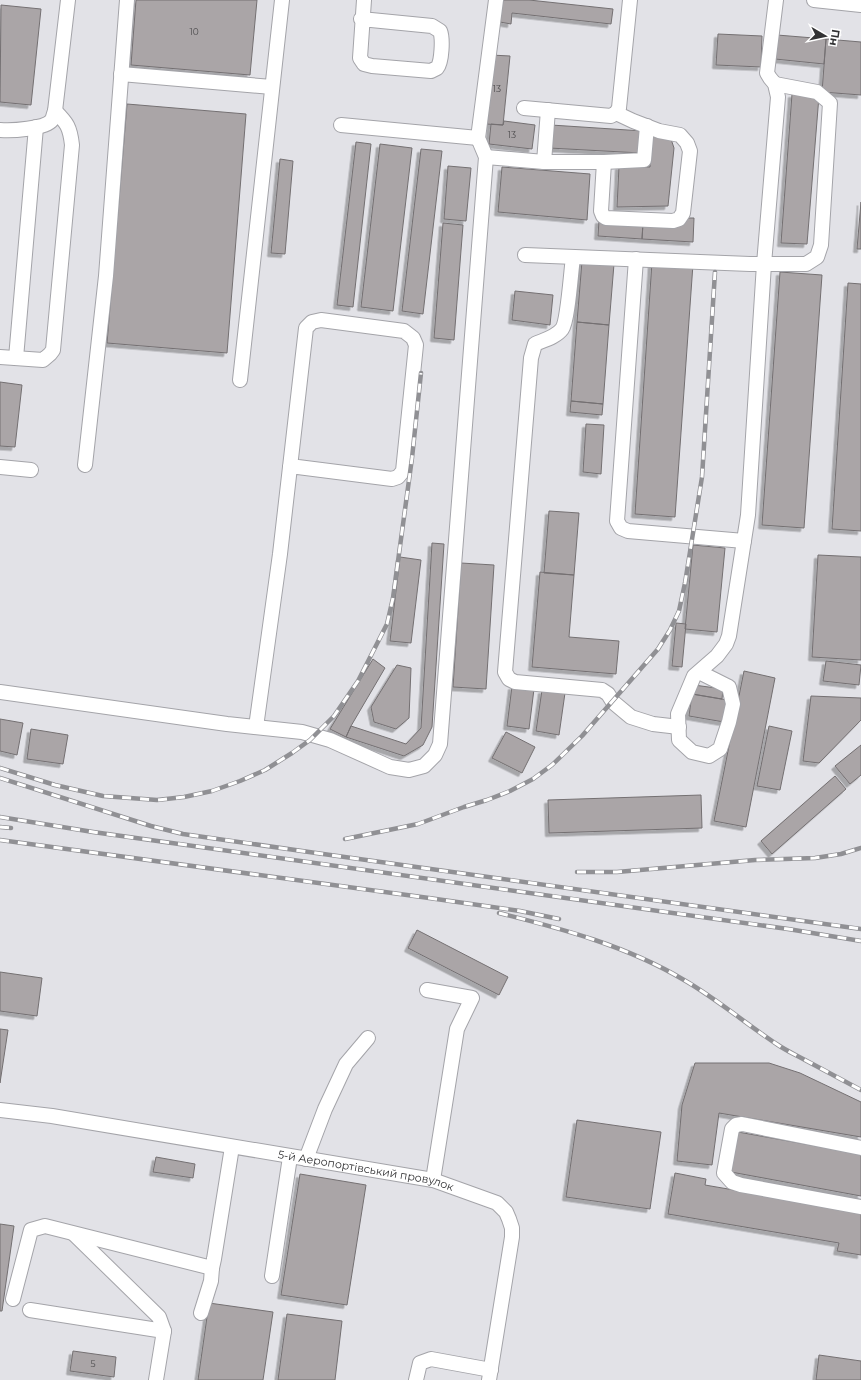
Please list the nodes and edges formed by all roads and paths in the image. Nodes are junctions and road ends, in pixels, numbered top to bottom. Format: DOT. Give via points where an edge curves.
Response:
graph roads {
  1 [pos="68,0"];
  2 [pos="127,0"];
  3 [pos="282,0"];
  4 [pos="364,0"];
  5 [pos="496,0"];
  6 [pos="630,0"];
  7 [pos="776,0"];
  8 [pos="814,0"];
  9 [pos="861,4"];
  10 [pos="361,20"];
  11 [pos="121,74"];
  12 [pos="775,84"];
  13 [pos="272,88"];
  14 [pos="524,108"];
  15 [pos="548,110"];
  16 [pos="55,111"];
  17 [pos="616,113"];
  18 [pos="341,125"];
  19 [pos="647,126"];
  20 [pos="36,127"];
  21 [pos="0,130"];
  22 [pos="478,138"];
  23 [pos="486,157"];
  24 [pos="544,162"];
  25 [pos="604,162"];
  26 [pos="525,255"];
  27 [pos="573,258"];
  28 [pos="636,259"];
  29 [pos="764,264"];
  30 [pos="0,357"];
  31 [pos="16,358"];
  32 [pos="240,380"];
  33 [pos="85,465"];
  34 [pos="290,466"];
  35 [pos="0,467"];
  36 [pos="31,470"];
  37 [pos="744,541"];
  38 [pos="699,672"];
  39 [pos="0,692"];
  40 [pos="678,726"];
  41 [pos="256,727"];
  42 [pos="428,990"];
  43 [pos="368,1038"];
  44 [pos="0,1110"];
  45 [pos="232,1147"];
  46 [pos="861,1148"];
  47 [pos="290,1156"];
  48 [pos="306,1159"];
  49 [pos="433,1180"];
  50 [pos="861,1207"];
  51 [pos="73,1233"];
  52 [pos="212,1268"];
  53 [pos="272,1276"];
  54 [pos="13,1299"];
  55 [pos="30,1310"];
  56 [pos="201,1313"];
  57 [pos="164,1331"];
  58 [pos="490,1375"];
  59 [pos="156,1380"];
  60 [pos="416,1380"];
  1 -- 16 [label="street"];
  2 -- 11 [label="street"];
  3 -- 13 [label="street"];
  4 -- 10 [label="street"];
  5 -- 22 [label="street"];
  6 -- 17 [label="street" via="619,108"];
  7 -- 12 [label="street" via="767,73"];
  8 -- 9 [label="street"];
  10 -- 10 [label="street" via="360,58 364,64 431,71 437,67 440,61 442,35 432,26"];
  11 -- 13 [label="street"];
  11 -- 33 [label="street" via="106,276"];
  12 -- 29 [label="street" via="778,97"];
  12 -- 29 [label="street" via="817,92 830,103 821,245 816,257 806,264"];
  13 -- 32 [label="street"];
  14 -- 15 [label="street"];
  15 -- 17 [label="street" via="611,116"];
  15 -- 24 [label="street"];
  16 -- 20 [label="street" via="52,120 44,126"];
  16 -- 31 [label="street" via="67,123 72,145 53,350 43,360"];
  17 -- 19 [label="street"];
  18 -- 22 [label="street"];
  19 -- 25 [label="street" via="644,160"];
  19 -- 25 [label="street" via="680,135 690,151 683,213 679,219 673,221 603,216 600,211"];
  20 -- 21 [label="street"];
  20 -- 31 [label="street"];
  22 -- 23 [label="street"];
  23 -- 24 [label="street"];
  23 -- 41 [label="street" via="440,744 435,755 424,766 409,770 390,767 330,740 302,732"];
  24 -- 25 [label="street"];
  26 -- 27 [label="street"];
  27 -- 28 [label="street"];
  27 -- 40 [label="street" via="563,328 555,335 535,344 531,358 505,672 509,679 515,682 602,690 631,717 653,724"];
  28 -- 29 [label="street"];
  28 -- 37 [label="street" via="617,521 621,528 628,531"];
  29 -- 37 [label="street" via="748,515"];
  30 -- 31 [label="street"];
  34 -- 34 [label="street" via="392,479 398,477 402,471 416,345 413,338 404,331 321,320 312,322 306,328"];
  34 -- 41 [label="street"];
  35 -- 36 [label="street"];
  37 -- 38 [label="street" via="729,636 717,656"];
  38 -- 40 [label="street" via="694,676 678,714"];
  38 -- 40 [label="street" via="729,687 732,704 720,749 709,756 692,752 679,740"];
  39 -- 41 [label="street"];
  42 -- 49 [label="street" via="472,998 457,1029"];
  43 -- 48 [label="street" via="346,1064"];
  44 -- 45 [label="street, 5-й Аеропортівський провулок" via="52,1116"];
  45 -- 47 [label="street, 5-й Аеропортівський провулок"];
  45 -- 52 [label="street"];
  46 -- 50 [label="street" via="742,1124 736,1125 732,1129 724,1173 732,1182 740,1185"];
  47 -- 48 [label="street, 5-й Аеропортівський провулок"];
  47 -- 53 [label="street"];
  48 -- 49 [label="street, 5-й Аеропортівський провулок"];
  49 -- 58 [label="street, 5-й Аеропортівський провулок" via="496,1203 506,1212 512,1228"];
  51 -- 52 [label="street"];
  51 -- 54 [label="street" via="45,1226 31,1230"];
  51 -- 57 [label="street" via="159,1317"];
  52 -- 56 [label="street" via="211,1282"];
  55 -- 57 [label="street"];
  57 -- 59 [label="street"];
  58 -- 60 [label="street" via="431,1359 420,1363"];
}
